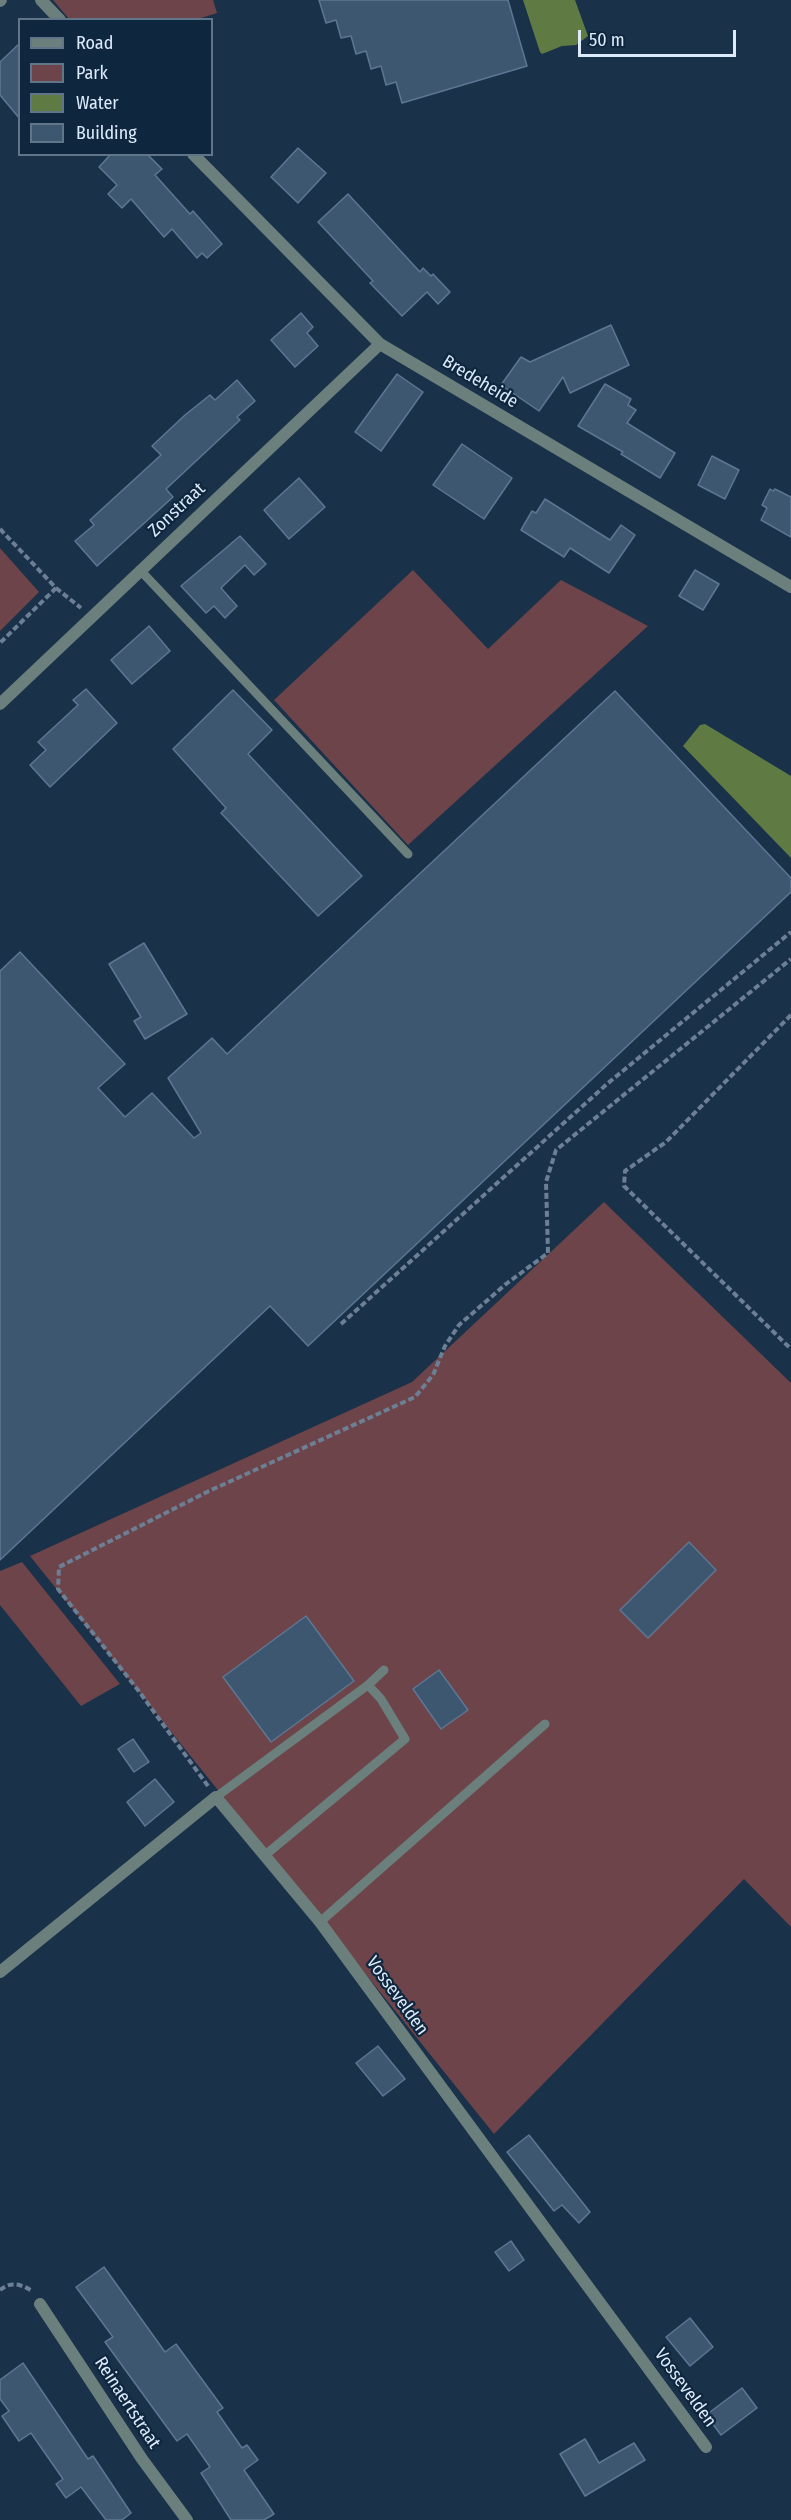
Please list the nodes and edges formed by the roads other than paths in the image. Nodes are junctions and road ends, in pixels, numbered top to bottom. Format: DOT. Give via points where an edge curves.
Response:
graph roads {
  1 [pos="41,0"];
  2 [pos="58,18"];
  3 [pos="195,156"];
  4 [pos="380,344"];
  5 [pos="141,570"];
  6 [pos="791,587"];
  7 [pos="0,704"];
  8 [pos="408,854"];
  9 [pos="384,1670"];
  10 [pos="369,1685"];
  11 [pos="545,1724"];
  12 [pos="216,1797"];
  13 [pos="264,1856"];
  14 [pos="320,1922"];
  15 [pos="0,1972"];
  16 [pos="40,2304"];
  17 [pos="706,2447"];
  18 [pos="187,2520"];
  1 -- 2 [label="street"];
  3 -- 4 [label="street, Bredeheide"];
  4 -- 5 [label="street, Zonstraat"];
  4 -- 6 [label="street, Bredeheide"];
  5 -- 7 [label="street, Zonstraat"];
  5 -- 8 [label="lane"];
  9 -- 10 [label="lane"];
  10 -- 12 [label="lane"];
  10 -- 13 [label="lane" via="405,1739"];
  11 -- 14 [label="lane"];
  12 -- 13 [label="street, Vossevelden"];
  12 -- 15 [label="street"];
  13 -- 14 [label="street, Vossevelden"];
  14 -- 17 [label="street, Vossevelden"];
  16 -- 18 [label="street, Reinaertstraat"];
}
